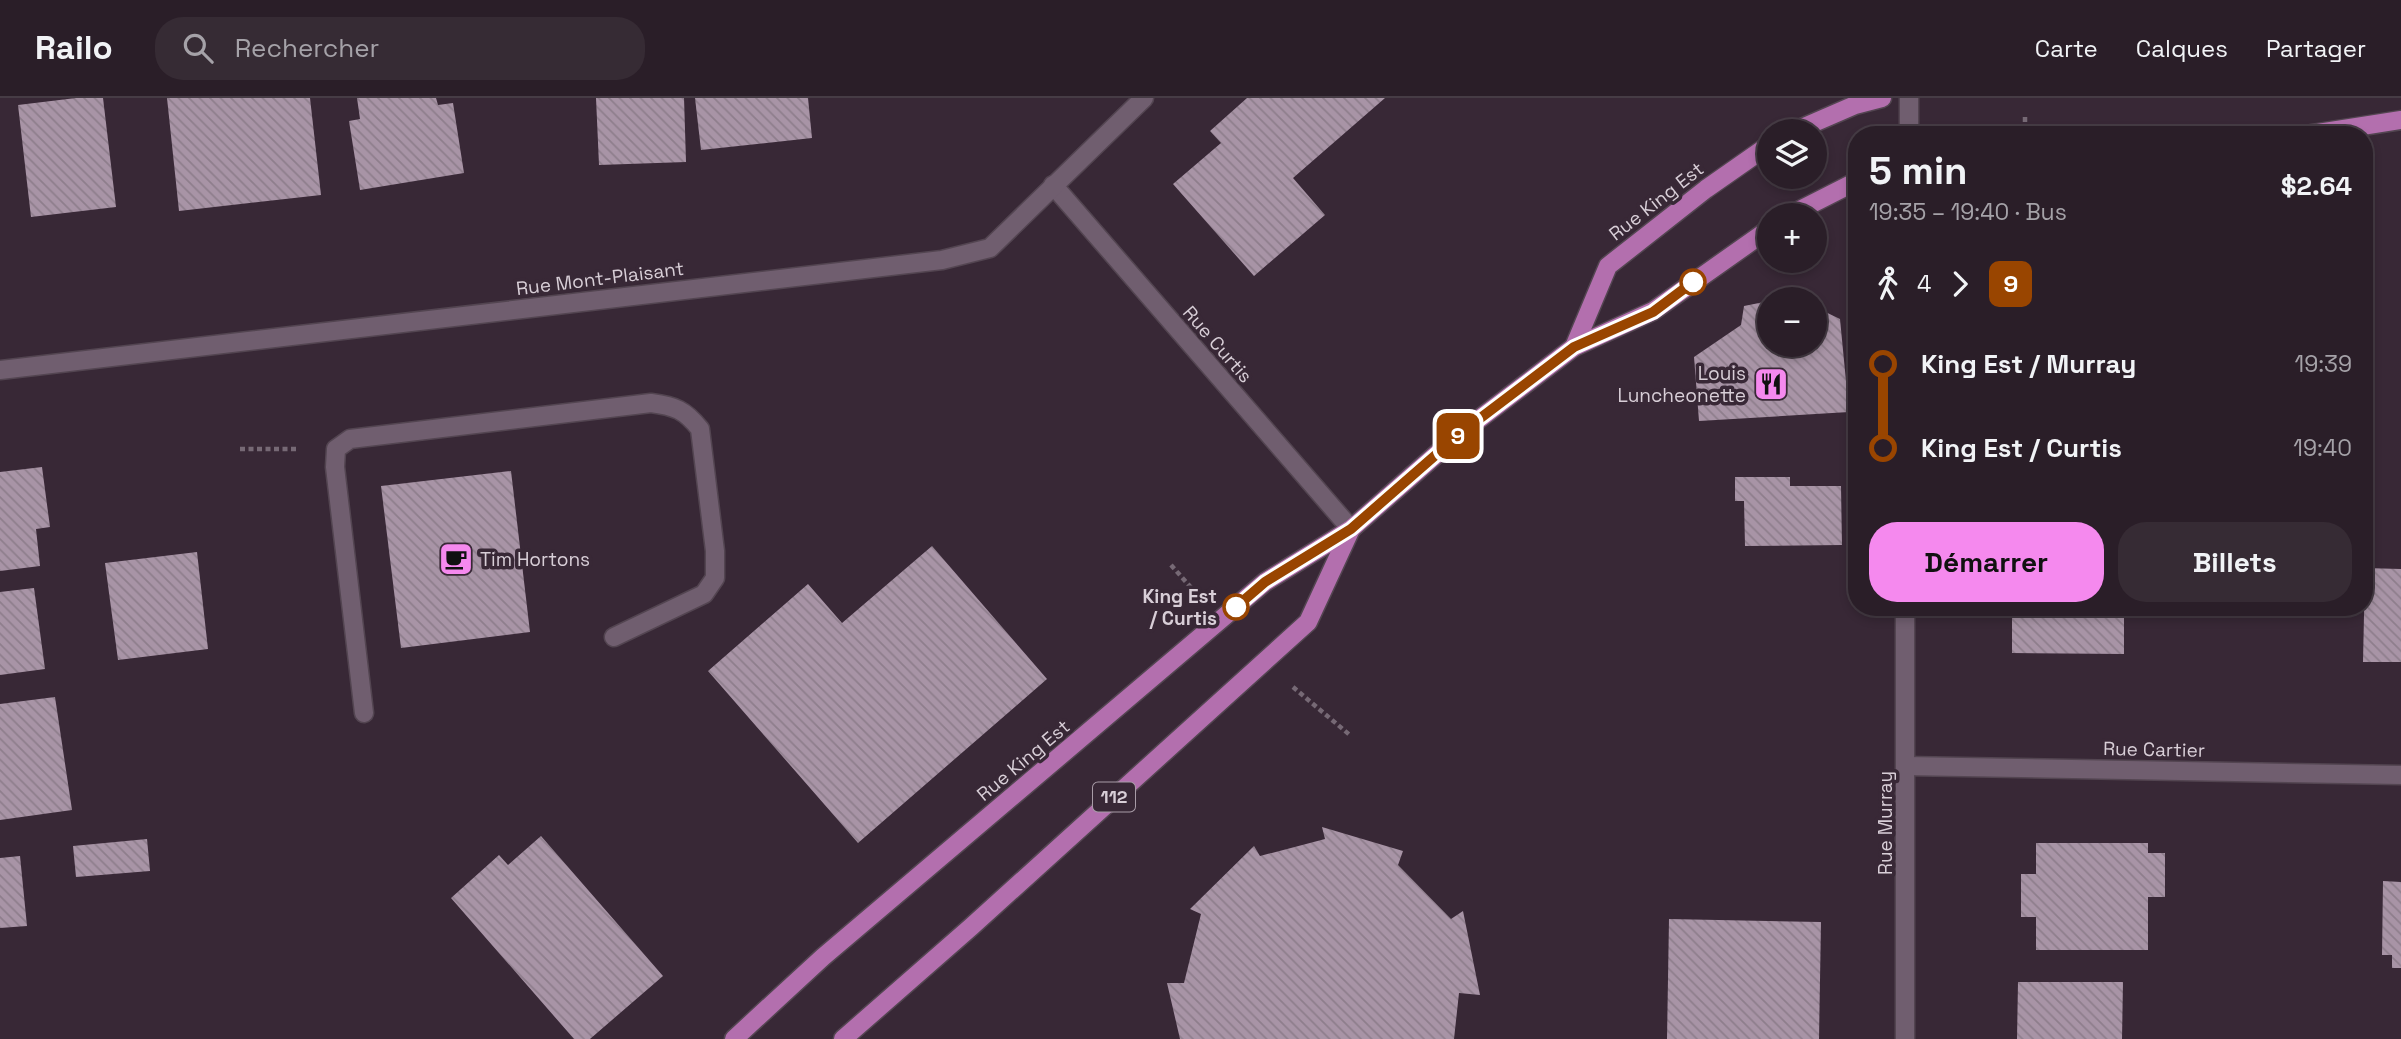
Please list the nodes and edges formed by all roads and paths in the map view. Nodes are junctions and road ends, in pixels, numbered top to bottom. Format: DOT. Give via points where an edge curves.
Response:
graph roads {
  1 [pos="1144,98"];
  2 [pos="1882,98"];
  3 [pos="1909,98"];
  4 [pos="2025,117"];
  5 [pos="1822,119"];
  6 [pos="2401,120"];
  7 [pos="1909,126"];
  8 [pos="2025,126"];
  9 [pos="2363,126"];
  10 [pos="1757,153"];
  11 [pos="1053,185"];
  12 [pos="1848,186"];
  13 [pos="1814,203"];
  14 [pos="1757,238"];
  15 [pos="1574,347"];
  16 [pos="0,370"];
  17 [pos="240,449"];
  18 [pos="336,449"];
  19 [pos="1351,529"];
  20 [pos="1905,616"];
  21 [pos="614,637"];
  22 [pos="1264,662"];
  23 [pos="364,713"];
  24 [pos="1351,736"];
  25 [pos="1906,766"];
  26 [pos="2401,775"];
  27 [pos="734,1039"];
  28 [pos="843,1039"];
  29 [pos="1905,1039"];
  1 -- 11 [label="street, Rue Mont-Plaisant"];
  2 -- 5 [label="main road"];
  3 -- 7 [label="street"];
  4 -- 8 [label="path"];
  6 -- 9 [label="main road"];
  10 -- 15 [label="main road, Rue King Est" via="1608,266"];
  11 -- 16 [label="street, Rue Mont-Plaisant" via="990,248 942,260"];
  11 -- 19 [label="street, Rue Curtis"];
  12 -- 13 [label="main road"];
  14 -- 15 [label="main road, Rue King Est / 112" via="1653,312"];
  15 -- 19 [label="main road, Rue King Est / 112" via="1462,432"];
  17 -- 18 [label="path"];
  18 -- 21 [label="street" via="350,439 651,403 690,415 700,429 715,578 704,594"];
  18 -- 23 [label="street"];
  19 -- 22 [label="main road, Rue King Est / 112" via="1308,622"];
  19 -- 27 [label="main road, Rue King Est / 112" via="1265,582 823,957"];
  20 -- 25 [label="street, Rue Murray"];
  22 -- 24 [label="path"];
  22 -- 28 [label="main road, Rue King Est / 112"];
  25 -- 26 [label="street, Rue Cartier"];
  25 -- 29 [label="street, Rue Murray"];
}
